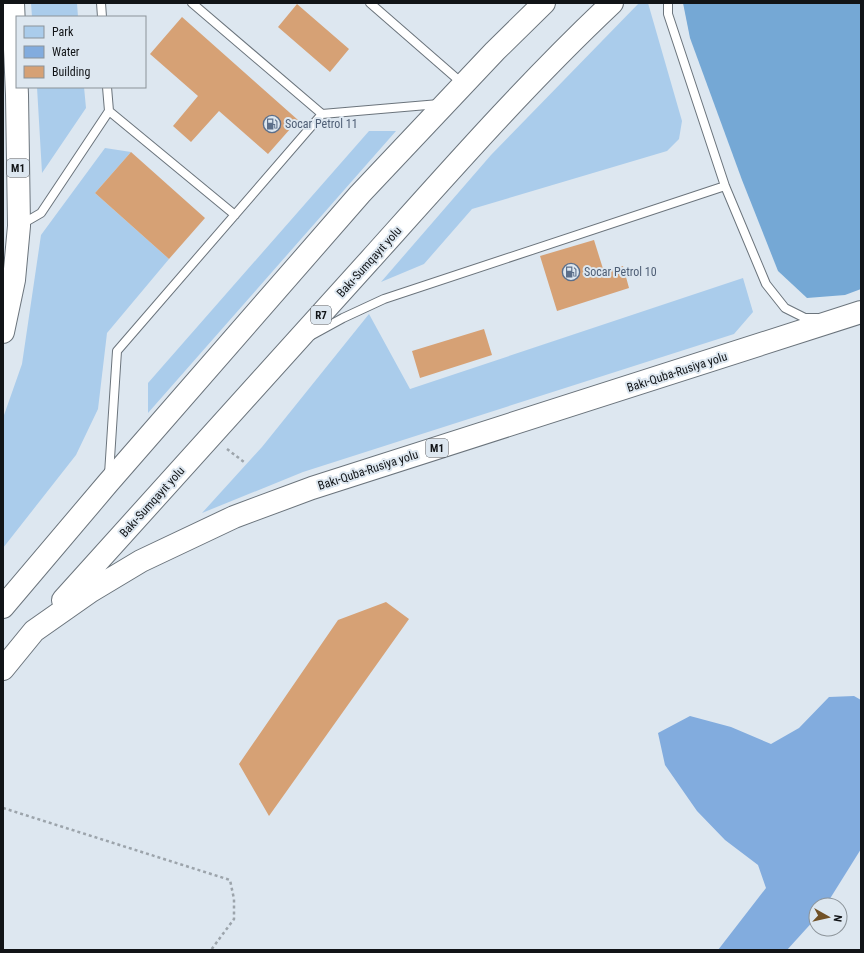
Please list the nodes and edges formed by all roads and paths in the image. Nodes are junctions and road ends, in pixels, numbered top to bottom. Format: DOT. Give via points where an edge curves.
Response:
graph roads {
  1 [pos="13,3"];
  2 [pos="101,3"];
  3 [pos="192,3"];
  4 [pos="370,3"];
  5 [pos="544,3"];
  6 [pos="612,3"];
  7 [pos="668,3"];
  8 [pos="102,16"];
  9 [pos="16,72"];
  10 [pos="464,84"];
  11 [pos="17,88"];
  12 [pos="107,88"];
  13 [pos="446,103"];
  14 [pos="109,111"];
  15 [pos="322,114"];
  16 [pos="725,186"];
  17 [pos="234,215"];
  18 [pos="19,226"];
  19 [pos="852,316"];
  20 [pos="3,332"];
  21 [pos="293,346"];
  22 [pos="108,483"];
  23 [pos="3,607"];
  24 [pos="34,631"];
  25 [pos="3,669"];
  26 [pos="3,808"];
  27 [pos="212,950"];
  1 -- 9 [label="highway, M1"];
  2 -- 8 [label="lane"];
  3 -- 15 [label="lane"];
  4 -- 10 [label="lane"];
  5 -- 10 [label="highway"];
  6 -- 21 [label="highway, Bakı-Sumqayıt yolu / R7" via="570,42 498,118"];
  7 -- 16 [label="lane" via="668,14"];
  10 -- 13 [label="highway"];
  11 -- 18 [label="highway, M1"];
  12 -- 14 [label="lane"];
  13 -- 15 [label="lane"];
  13 -- 22 [label="highway" via="360,194"];
  14 -- 17 [label="lane"];
  14 -- 18 [label="lane" via="41,213"];
  15 -- 17 [label="lane"];
  16 -- 19 [label="lane" via="766,284 785,308 805,318"];
  16 -- 21 [label="lane" via="384,299"];
  17 -- 22 [label="lane" via="117,351"];
  18 -- 20 [label="highway, M1" via="14,280"];
  19 -- 24 [label="highway, Bakı-Quba-Rusiya yolu / M1" via="312,488 234,517 141,561 91,591"];
  21 -- 24 [label="highway, Bakı-Sumqayıt yolu / R7"];
  22 -- 23 [label="highway"];
  24 -- 25 [label="highway, Bakı-Quba-Rusiya yolu / M1"];
  26 -- 27 [label="path" via="230,880 234,899 234,919"];
}
